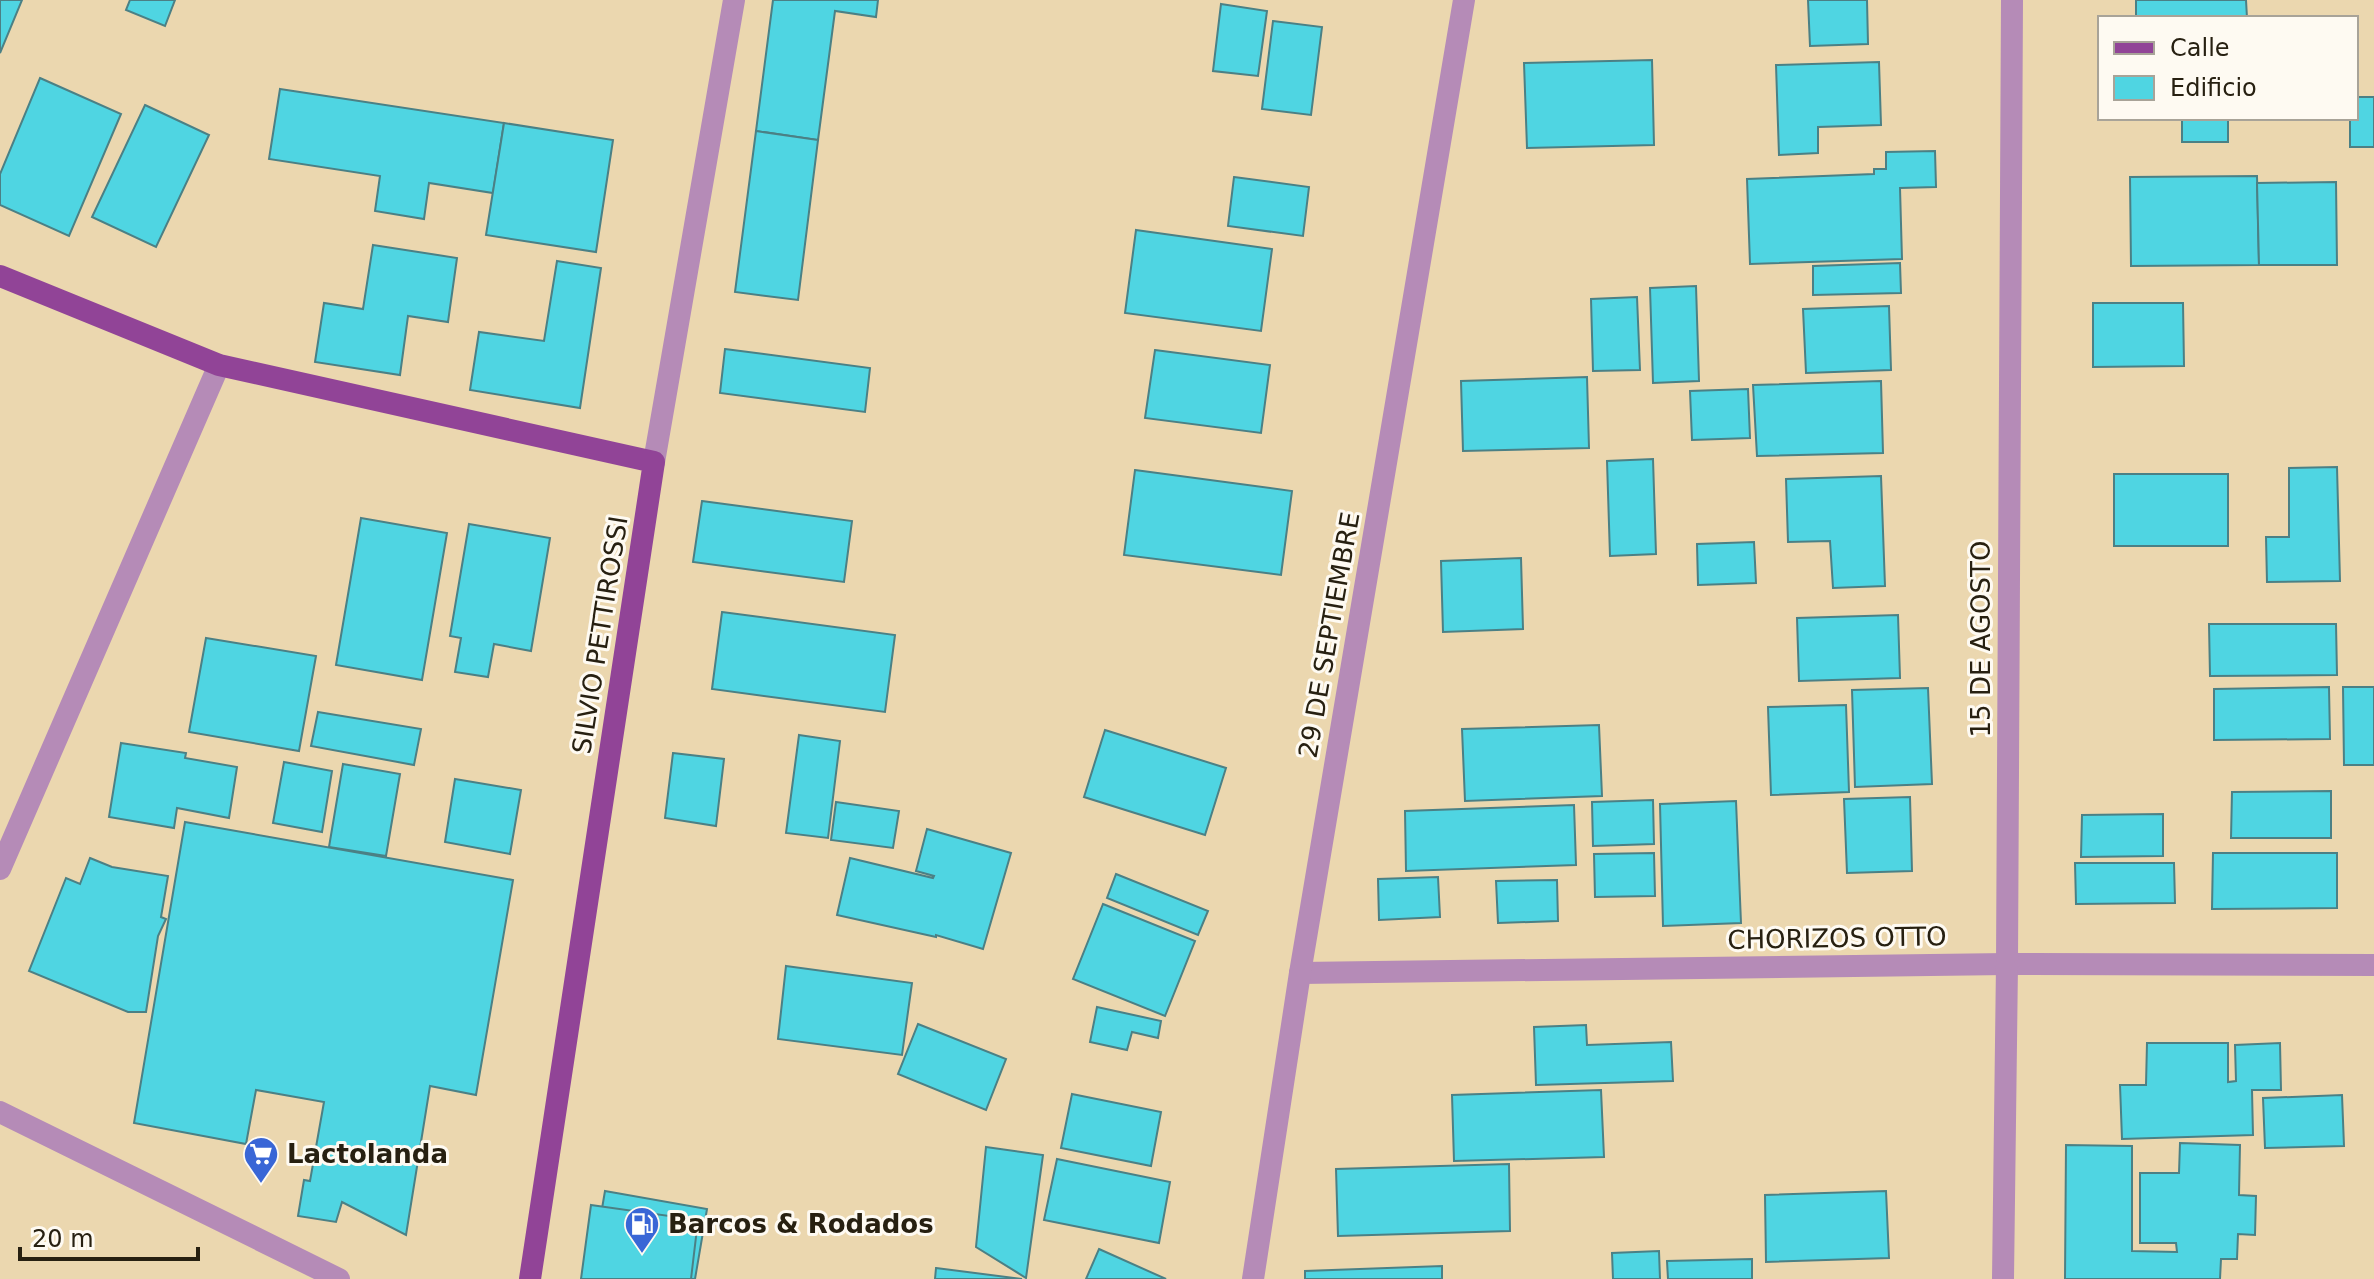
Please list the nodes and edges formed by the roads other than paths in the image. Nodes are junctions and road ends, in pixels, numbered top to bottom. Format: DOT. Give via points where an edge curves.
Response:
graph roads {
  1 [pos="734,0"];
  2 [pos="1464,0"];
  3 [pos="2012,0"];
  4 [pos="0,276"];
  5 [pos="219,365"];
  6 [pos="654,462"];
  7 [pos="0,869"];
  8 [pos="2007,964"];
  9 [pos="2374,965"];
  10 [pos="1300,973"];
  11 [pos="0,1112"];
  12 [pos="339,1279"];
  13 [pos="530,1279"];
  14 [pos="1253,1279"];
  15 [pos="2003,1279"];
  1 -- 6 [label="street, SILVIO PETTIROSSI"];
  2 -- 10 [label="street, 29 DE SEPTIEMBRE"];
  3 -- 8 [label="street, 15 DE AGOSTO"];
  4 -- 5 [label="main road"];
  5 -- 6 [label="main road"];
  5 -- 7 [label="street"];
  6 -- 13 [label="main road, SILVIO PETTIROSSI"];
  8 -- 9 [label="street, CHORIZOS OTTO"];
  8 -- 10 [label="street, CHORIZOS OTTO"];
  8 -- 15 [label="street, 15 DE AGOSTO"];
  10 -- 14 [label="street, 29 DE SEPTIEMBRE"];
  11 -- 12 [label="street"];
}
